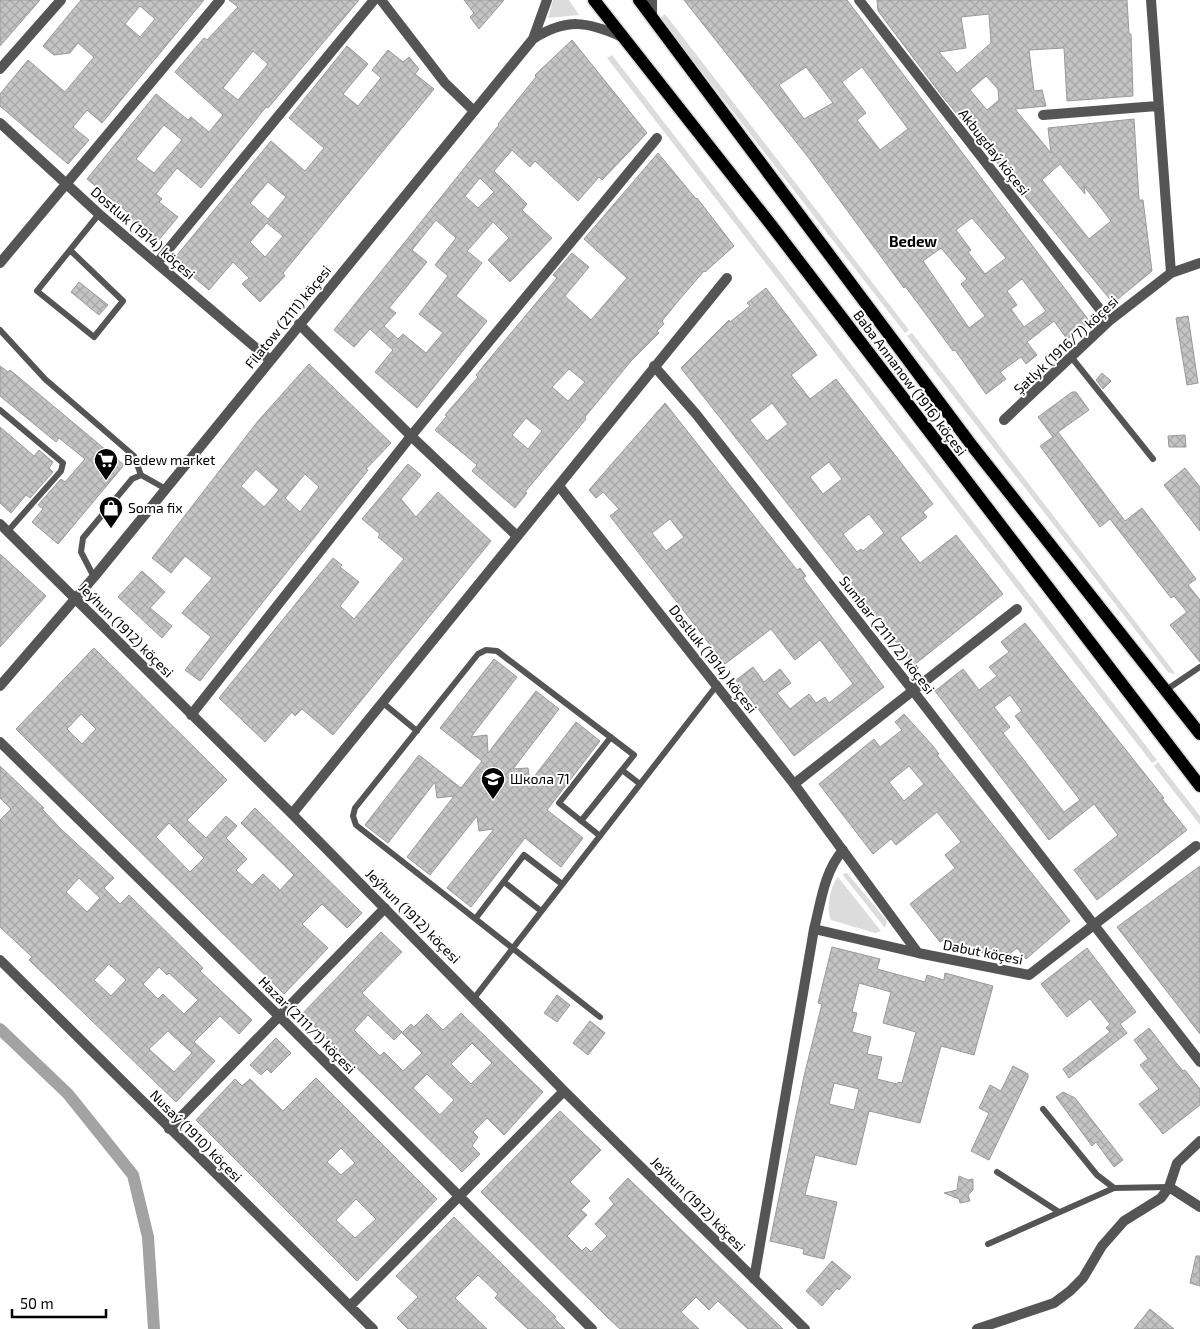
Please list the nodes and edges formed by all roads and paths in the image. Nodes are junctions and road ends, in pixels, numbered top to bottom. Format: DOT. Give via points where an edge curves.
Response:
graph roads {
  1 [pos="61,0"];
  2 [pos="220,0"];
  3 [pos="374,0"];
  4 [pos="380,0"];
  5 [pos="547,0"];
  6 [pos="594,0"];
  7 [pos="638,0"];
  8 [pos="652,0"];
  9 [pos="859,0"];
  10 [pos="1151,0"];
  11 [pos="652,18"];
  12 [pos="624,38"];
  13 [pos="533,39"];
  14 [pos="0,69"];
  15 [pos="1158,106"];
  16 [pos="473,110"];
  17 [pos="1043,115"];
  18 [pos="0,123"];
  19 [pos="657,138"];
  20 [pos="65,184"];
  21 [pos="99,214"];
  22 [pos="70,250"];
  23 [pos="0,263"];
  24 [pos="157,263"];
  25 [pos="1200,263"];
  26 [pos="1171,273"];
  27 [pos="727,278"];
  28 [pos="1109,321"];
  29 [pos="299,324"];
  30 [pos="0,330"];
  31 [pos="1072,358"];
  32 [pos="270,360"];
  33 [pos="654,366"];
  34 [pos="0,410"];
  35 [pos="1004,420"];
  36 [pos="411,436"];
  37 [pos="1153,460"];
  38 [pos="142,474"];
  39 [pos="559,486"];
  40 [pos="166,489"];
  41 [pos="4,528"];
  42 [pos="517,536"];
  43 [pos="94,577"];
  44 [pos="75,598"];
  45 [pos="1017,609"];
  46 [pos="1200,667"];
  47 [pos="717,685"];
  48 [pos="0,686"];
  49 [pos="1166,690"];
  50 [pos="914,692"];
  51 [pos="383,704"];
  52 [pos="191,715"];
  53 [pos="417,731"];
  54 [pos="1200,734"];
  55 [pos="611,737"];
  56 [pos="0,742"];
  57 [pos="622,770"];
  58 [pos="640,784"];
  59 [pos="794,784"];
  60 [pos="1200,786"];
  61 [pos="292,814"];
  62 [pos="581,821"];
  63 [pos="600,836"];
  64 [pos="1196,846"];
  65 [pos="843,850"];
  66 [pos="504,882"];
  67 [pos="562,884"];
  68 [pos="385,908"];
  69 [pos="541,911"];
  70 [pos="476,918"];
  71 [pos="1095,924"];
  72 [pos="814,929"];
  73 [pos="514,947"];
  74 [pos="918,954"];
  75 [pos="0,960"];
  76 [pos="476,998"];
  77 [pos="279,1016"];
  78 [pos="600,1017"];
  79 [pos="1200,1062"];
  80 [pos="564,1090"];
  81 [pos="1043,1109"];
  82 [pos="169,1129"];
  83 [pos="1200,1141"];
  84 [pos="997,1172"];
  85 [pos="1169,1187"];
  86 [pos="1114,1188"];
  87 [pos="458,1196"];
  88 [pos="1200,1207"];
  89 [pos="1059,1212"];
  90 [pos="988,1244"];
  91 [pos="754,1279"];
  92 [pos="350,1306"];
  93 [pos="374,1329"];
  94 [pos="592,1329"];
  95 [pos="805,1329"];
  96 [pos="977,1329"];
  1 -- 14 [label="street"];
  2 -- 20 [label="street"];
  3 -- 24 [label="street"];
  4 -- 16 [label="street" via="445,83"];
  5 -- 13 [label="street"];
  6 -- 12 [label="main road, Baba Annanow (1916) köçesi"];
  7 -- 11 [label="main road, Baba Annanow (1916) köçesi"];
  8 -- 11 [label="street"];
  9 -- 28 [label="street, Akbugdaý köçesi"];
  10 -- 15 [label="street"];
  11 -- 49 [label="main road, Baba Annanow (1916) köçesi" via="973,447"];
  12 -- 13 [label="street, Filatow (2111) köçesi" via="587,24 566,23"];
  12 -- 60 [label="main road, Baba Annanow (1916) köçesi" via="766,218"];
  13 -- 16 [label="street, Filatow (2111) köçesi"];
  15 -- 17 [label="street"];
  15 -- 26 [label="street"];
  16 -- 29 [label="street, Filatow (2111) köçesi"];
  18 -- 20 [label="street, Dostluk (1914) köçesi"];
  19 -- 36 [label="street"];
  20 -- 21 [label="street, Dostluk (1914) köçesi"];
  20 -- 23 [label="street"];
  21 -- 22 [label="lane"];
  21 -- 24 [label="street, Dostluk (1914) köçesi"];
  22 -- 22 [label="lane" via="37,291 94,337 123,301"];
  24 -- 32 [label="street, Dostluk (1914) köçesi"];
  25 -- 26 [label="street, Şatlyk (1916/7) köçesi"];
  26 -- 28 [label="street, Şatlyk (1916/7) köçesi"];
  27 -- 33 [label="street"];
  28 -- 31 [label="street, Şatlyk (1916/7) köçesi"];
  29 -- 32 [label="street, Filatow (2111) köçesi"];
  29 -- 36 [label="street"];
  30 -- 38 [label="lane" via="45,380 134,456"];
  31 -- 35 [label="street, Şatlyk (1916/7) köçesi"];
  31 -- 37 [label="lane"];
  32 -- 40 [label="street, Filatow (2111) köçesi"];
  33 -- 39 [label="street"];
  33 -- 50 [label="street, Sumbar (2111/2) köçesi" via="696,414"];
  34 -- 41 [label="lane" via="63,463 61,471"];
  36 -- 42 [label="street"];
  36 -- 52 [label="street"];
  38 -- 40 [label="lane"];
  38 -- 43 [label="lane" via="132,479 83,538 82,552"];
  39 -- 42 [label="street"];
  39 -- 47 [label="street, Dostluk (1914) köçesi"];
  40 -- 43 [label="street, Filatow (2111) köçesi"];
  41 -- 44 [label="street, Jeýhun (1912) köçesi"];
  42 -- 51 [label="street"];
  43 -- 44 [label="street, Filatow (2111) köçesi"];
  44 -- 48 [label="street, Filatow (2111) köçesi"];
  44 -- 52 [label="street, Jeýhun (1912) köçesi"];
  45 -- 50 [label="street"];
  46 -- 49 [label="lane"];
  47 -- 58 [label="lane"];
  47 -- 59 [label="street, Dostluk (1914) köçesi"];
  49 -- 54 [label="main road, Baba Annanow (1916) köçesi"];
  50 -- 59 [label="street"];
  50 -- 71 [label="street, Sumbar (2111/2) köçesi"];
  51 -- 53 [label="lane"];
  51 -- 61 [label="street"];
  52 -- 61 [label="street, Jeýhun (1912) köçesi"];
  53 -- 55 [label="lane" via="478,654 496,651"];
  53 -- 70 [label="lane" via="355,808 353,816 356,825"];
  55 -- 57 [label="lane" via="634,755"];
  55 -- 62 [label="lane" via="559,803"];
  56 -- 77 [label="street, Hazar (2111/1) köçesi"];
  57 -- 58 [label="lane"];
  57 -- 62 [label="lane"];
  58 -- 63 [label="lane"];
  59 -- 65 [label="street, Dostluk (1914) köçesi"];
  61 -- 68 [label="street, Jeýhun (1912) köçesi"];
  62 -- 63 [label="lane"];
  63 -- 67 [label="lane"];
  64 -- 71 [label="street, Dabut köçesi"];
  65 -- 72 [label="street" via="827,876"];
  65 -- 74 [label="street, Dostluk (1914) köçesi"];
  66 -- 67 [label="lane" via="524,854"];
  66 -- 69 [label="lane"];
  66 -- 70 [label="lane"];
  67 -- 69 [label="lane"];
  68 -- 76 [label="street, Jeýhun (1912) köçesi"];
  68 -- 77 [label="street"];
  69 -- 73 [label="lane"];
  70 -- 73 [label="lane"];
  71 -- 74 [label="street, Dabut köçesi" via="1028,975"];
  71 -- 79 [label="street, Sumbar (2111/2) köçesi"];
  72 -- 74 [label="street, Dabut köçesi"];
  72 -- 91 [label="street"];
  73 -- 76 [label="lane"];
  73 -- 78 [label="lane"];
  75 -- 82 [label="street, Nusaý (1910) köçesi"];
  76 -- 80 [label="street, Jeýhun (1912) köçesi"];
  77 -- 82 [label="street"];
  77 -- 87 [label="street, Hazar (2111/1) köçesi"];
  80 -- 87 [label="street"];
  80 -- 91 [label="street, Jeýhun (1912) köçesi"];
  81 -- 86 [label="lane" via="1097,1175"];
  82 -- 92 [label="street, Nusaý (1910) köçesi"];
  83 -- 85 [label="street" via="1177,1163"];
  84 -- 89 [label="lane"];
  85 -- 86 [label="lane"];
  85 -- 88 [label="street"];
  85 -- 96 [label="street" via="1161,1198 1124,1221 1102,1246 1084,1278 1054,1303"];
  86 -- 89 [label="lane"];
  87 -- 92 [label="street"];
  87 -- 94 [label="street, Hazar (2111/1) köçesi"];
  89 -- 90 [label="lane"];
  91 -- 95 [label="street, Jeýhun (1912) köçesi"];
  92 -- 93 [label="street, Nusaý (1910) köçesi"];
}
